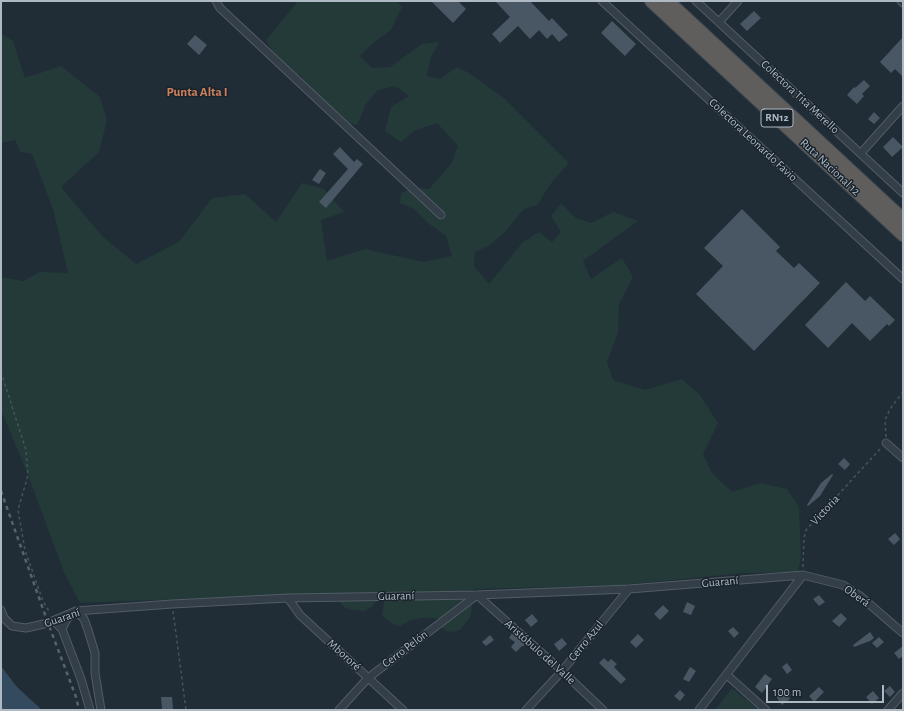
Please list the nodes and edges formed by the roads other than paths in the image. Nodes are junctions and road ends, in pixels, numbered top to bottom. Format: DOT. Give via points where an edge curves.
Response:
graph roads {
  1 [pos="216,1"];
  2 [pos="602,1"];
  3 [pos="651,1"];
  4 [pos="668,1"];
  5 [pos="696,1"];
  6 [pos="738,1"];
  7 [pos="719,22"];
  8 [pos="903,106"];
  9 [pos="861,153"];
  10 [pos="903,193"];
  11 [pos="441,215"];
  12 [pos="903,219"];
  13 [pos="903,235"];
  14 [pos="903,279"];
  15 [pos="886,442"];
  16 [pos="903,458"];
  17 [pos="803,575"];
  18 [pos="629,589"];
  19 [pos="477,595"];
  20 [pos="288,598"];
  21 [pos="1,610"];
  22 [pos="76,611"];
  23 [pos="54,621"];
  24 [pos="62,629"];
  25 [pos="903,633"];
  26 [pos="562,671"];
  27 [pos="727,674"];
  28 [pos="368,678"];
  29 [pos="903,693"];
  30 [pos="90,710"];
  31 [pos="101,710"];
  32 [pos="339,710"];
  33 [pos="403,710"];
  34 [pos="526,710"];
  35 [pos="603,710"];
  36 [pos="699,710"];
  37 [pos="766,710"];
  38 [pos="888,710"];
  1 -- 11 [label="street" via="220,8"];
  2 -- 14 [label="street, Colectora Leonardo Favio"];
  3 -- 13 [label="highway, Ruta Nacional 12 / RN12"];
  4 -- 12 [label="highway, Ruta Nacional 12 / RN12"];
  5 -- 7 [label="street, Colectora Tita Merello"];
  6 -- 7 [label="street"];
  7 -- 9 [label="street, Colectora Tita Merello"];
  8 -- 9 [label="street"];
  9 -- 10 [label="street, Colectora Tita Merello"];
  15 -- 16 [label="street"];
  17 -- 18 [label="street, Guaraní"];
  17 -- 25 [label="street, Oberá" via="843,585 860,596"];
  17 -- 27 [label="street"];
  18 -- 19 [label="street, Guaraní"];
  18 -- 26 [label="street, Cerro Azul"];
  19 -- 20 [label="street, Guaraní"];
  19 -- 26 [label="street, Aristóbulo del Valle"];
  19 -- 28 [label="street, Cerro Pelón"];
  20 -- 22 [label="street, Guaraní"];
  20 -- 28 [label="street, Mbororé" via="300,615"];
  21 -- 23 [label="street, Guaraní" via="4,618 12,626 26,628"];
  22 -- 23 [label="street, Guaraní"];
  22 -- 24 [label="street" via="67,619"];
  22 -- 31 [label="street" via="84,619 95,653 95,673"];
  23 -- 24 [label="street"];
  24 -- 30 [label="street"];
  26 -- 34 [label="street, Cerro Azul"];
  26 -- 35 [label="street, Aristóbulo del Valle"];
  27 -- 36 [label="street"];
  27 -- 37 [label="street"];
  28 -- 32 [label="street, Cerro Pelón"];
  28 -- 33 [label="street, Mbororé"];
  29 -- 38 [label="street"];
}
